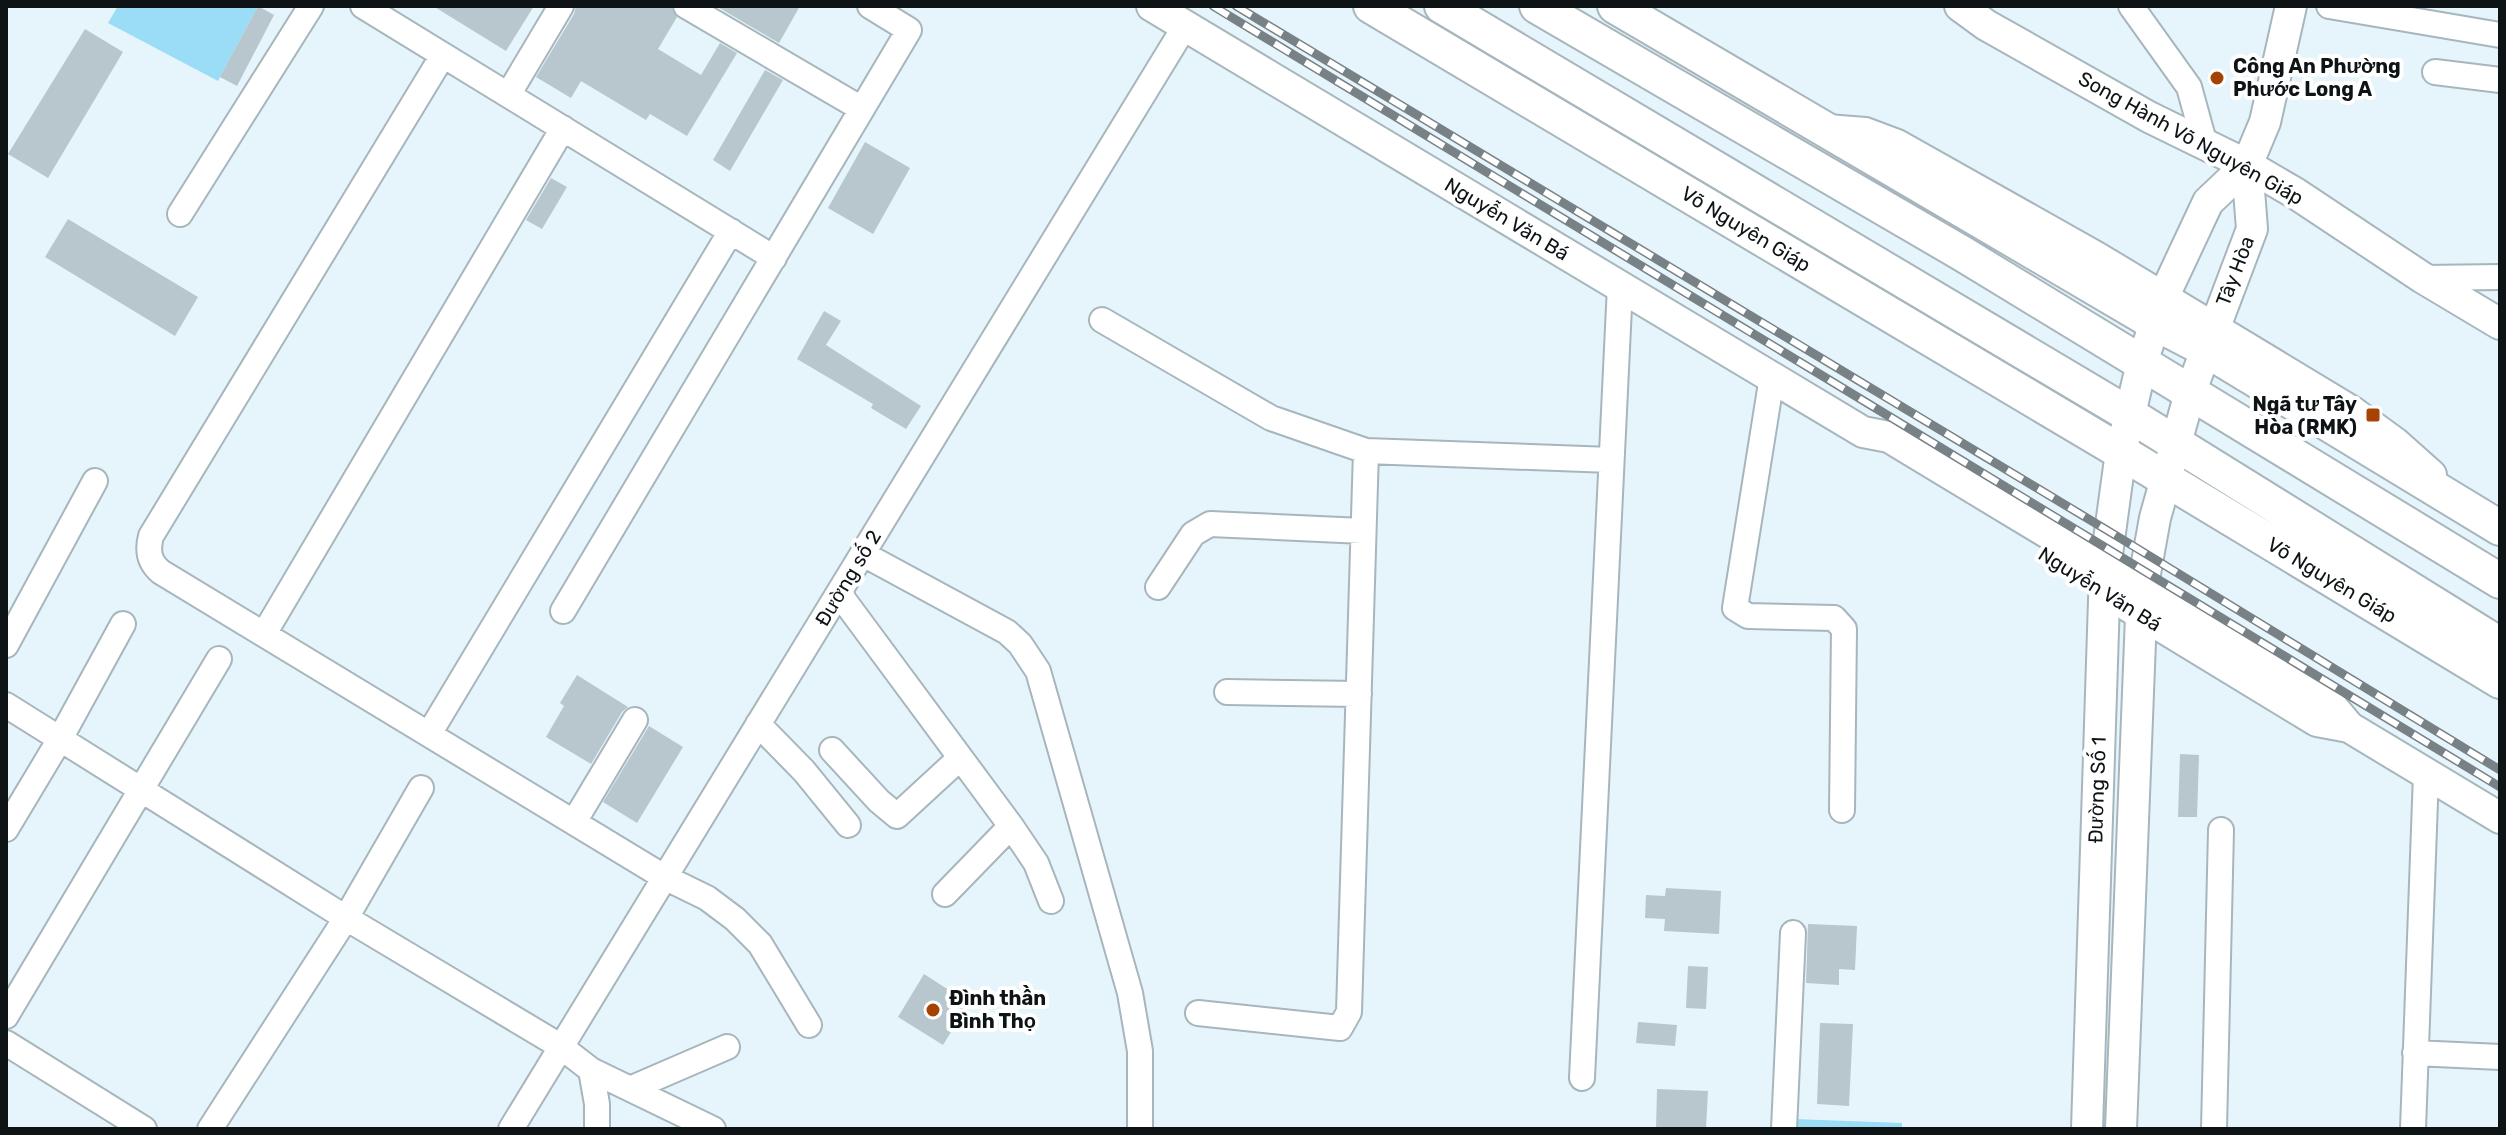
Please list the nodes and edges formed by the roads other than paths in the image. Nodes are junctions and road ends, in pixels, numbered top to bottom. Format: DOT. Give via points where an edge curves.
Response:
graph roads {
  1 [pos="311,6"];
  2 [pos="363,6"];
  3 [pos="561,6"];
  4 [pos="686,6"];
  5 [pos="870,6"];
  6 [pos="1152,6"];
  7 [pos="1371,6"];
  8 [pos="1442,6"];
  9 [pos="1537,6"];
  10 [pos="1615,6"];
  11 [pos="1960,6"];
  12 [pos="2131,6"];
  13 [pos="2291,6"];
  14 [pos="2329,6"];
  15 [pos="1185,26"];
  16 [pos="2500,35"];
  17 [pos="443,55"];
  18 [pos="2435,72"];
  19 [pos="2500,80"];
  20 [pos="508,95"];
  21 [pos="862,109"];
  22 [pos="563,128"];
  23 [pos="1827,130"];
  24 [pos="2205,145"];
  25 [pos="2247,165"];
  26 [pos="180,214"];
  27 [pos="1973,216"];
  28 [pos="731,231"];
  29 [pos="774,258"];
  30 [pos="2500,277"];
  31 [pos="2423,278"];
  32 [pos="1620,286"];
  33 [pos="2015,286"];
  34 [pos="2159,310"];
  35 [pos="1102,320"];
  36 [pos="2500,324"];
  37 [pos="2098,336"];
  38 [pos="2209,339"];
  39 [pos="2142,363"];
  40 [pos="1772,377"];
  41 [pos="2190,393"];
  42 [pos="2130,415"];
  43 [pos="2175,444"];
  44 [pos="1366,451"];
  45 [pos="2121,452"];
  46 [pos="1611,460"];
  47 [pos="2164,480"];
  48 [pos="95,481"];
  49 [pos="2500,528"];
  50 [pos="1363,531"];
  51 [pos="863,554"];
  52 [pos="2104,580"];
  53 [pos="2500,581"];
  54 [pos="1158,587"];
  55 [pos="841,590"];
  56 [pos="2141,602"];
  57 [pos="563,611"];
  58 [pos="123,624"];
  59 [pos="264,634"];
  60 [pos="6,645"];
  61 [pos="2500,645"];
  62 [pos="219,659"];
  63 [pos="2500,681"];
  64 [pos="1227,692"];
  65 [pos="1359,694"];
  66 [pos="6,705"];
  67 [pos="635,720"];
  68 [pos="758,724"];
  69 [pos="429,734"];
  70 [pos="60,739"];
  71 [pos="832,750"];
  72 [pos="960,758"];
  73 [pos="2426,774"];
  74 [pos="421,788"];
  75 [pos="141,790"];
  76 [pos="1842,810"];
  77 [pos="2500,818"];
  78 [pos="574,822"];
  79 [pos="848,825"];
  80 [pos="1011,826"];
  81 [pos="6,829"];
  82 [pos="2221,830"];
  83 [pos="664,877"];
  84 [pos="945,894"];
  85 [pos="1051,901"];
  86 [pos="346,918"];
  87 [pos="1793,933"];
  88 [pos="1198,1013"];
  89 [pos="6,1016"];
  90 [pos="809,1025"];
  91 [pos="6,1043"];
  92 [pos="560,1046"];
  93 [pos="727,1047"];
  94 [pos="2415,1053"];
  95 [pos="2500,1057"];
  96 [pos="591,1070"];
  97 [pos="1582,1078"];
  98 [pos="632,1088"];
  99 [pos="144,1129"];
  100 [pos="210,1129"];
  101 [pos="511,1129"];
  102 [pos="597,1129"];
  103 [pos="713,1129"];
  104 [pos="1140,1129"];
  105 [pos="1784,1129"];
  106 [pos="2087,1129"];
  107 [pos="2121,1129"];
  108 [pos="2214,1129"];
  109 [pos="2413,1129"];
  1 -- 26 [label="street"];
  2 -- 17 [label="street"];
  3 -- 20 [label="street"];
  4 -- 21 [label="street"];
  5 -- 21 [label="street" via="909,30"];
  6 -- 15 [label="main road, Nguyễn Văn Bá"];
  7 -- 45 [label="highway, Võ Nguyên Giáp"];
  8 -- 42 [label="highway, Võ Nguyên Giáp"];
  9 -- 33 [label="highway"];
  10 -- 23 [label="highway"];
  11 -- 24 [label="main road, Song Hành Võ Nguyên Giáp"];
  12 -- 24 [label="street" via="2189,87"];
  13 -- 25 [label="main road, Tây Hòa" via="2265,122"];
  14 -- 16 [label="street"];
  15 -- 32 [label="main road, Nguyễn Văn Bá"];
  15 -- 51 [label="street, Đường số 2"];
  17 -- 20 [label="street"];
  17 -- 59 [label="street" via="151,536 149,554 156,567"];
  18 -- 19 [label="street"];
  20 -- 22 [label="street"];
  21 -- 29 [label="street"];
  22 -- 28 [label="street"];
  22 -- 59 [label="street"];
  23 -- 27 [label="highway"];
  23 -- 34 [label="main road" via="1865,133 1897,145 2096,257"];
  24 -- 25 [label="main road, Song Hành Võ Nguyên Giáp"];
  25 -- 31 [label="main road, Song Hành Võ Nguyên Giáp"];
  25 -- 34 [label="main road, Tây Hòa" via="2208,202"];
  25 -- 38 [label="main road, Tây Hòa" via="2252,229"];
  27 -- 33 [label="highway"];
  27 -- 34 [label="highway"];
  28 -- 29 [label="street"];
  28 -- 69 [label="street"];
  29 -- 57 [label="street"];
  30 -- 31 [label="street"];
  31 -- 36 [label="main road, Song Hành Võ Nguyên Giáp"];
  32 -- 40 [label="main road, Nguyễn Văn Bá"];
  32 -- 46 [label="street"];
  33 -- 37 [label="highway"];
  34 -- 37 [label="highway"];
  34 -- 38 [label="highway"];
  34 -- 39 [label="main road, Tây Hòa"];
  35 -- 44 [label="street" via="1271,418"];
  37 -- 39 [label="highway"];
  38 -- 41 [label="main road, Tây Hòa"];
  38 -- 49 [label="highway"];
  39 -- 41 [label="highway"];
  39 -- 42 [label="main road, Đường Số 1"];
  40 -- 52 [label="main road, Nguyễn Văn Bá" via="1863,432 1889,437"];
  40 -- 76 [label="street" via="1735,608 1748,616 1834,618 1844,629"];
  41 -- 43 [label="main road, Tây Hòa"];
  41 -- 53 [label="highway"];
  42 -- 43 [label="highway, Võ Nguyên Giáp"];
  42 -- 45 [label="main road, Đường Số 1"];
  43 -- 47 [label="main road, Tây Hòa"];
  43 -- 61 [label="highway, Võ Nguyên Giáp"];
  44 -- 46 [label="street"];
  44 -- 50 [label="street"];
  45 -- 47 [label="highway, Võ Nguyên Giáp"];
  45 -- 52 [label="main road, Đường Số 1"];
  46 -- 97 [label="street"];
  47 -- 56 [label="main road, Đường Số 1"];
  47 -- 63 [label="highway, Võ Nguyên Giáp"];
  48 -- 60 [label="street"];
  50 -- 54 [label="street" via="1210,524 1193,534"];
  50 -- 65 [label="street"];
  51 -- 55 [label="street, Đường số 2"];
  51 -- 104 [label="street" via="1007,632 1031,656 1130,993 1140,1051"];
  52 -- 56 [label="main road, Nguyễn Văn Bá"];
  52 -- 106 [label="main road, Đường Số 1"];
  55 -- 68 [label="street, Đường số 2"];
  55 -- 72 [label="street"];
  56 -- 73 [label="main road, Nguyễn Văn Bá" via="2317,721 2349,727"];
  56 -- 107 [label="main road, Đường Số 1"];
  58 -- 70 [label="street"];
  59 -- 69 [label="street"];
  62 -- 75 [label="street"];
  64 -- 65 [label="street"];
  65 -- 88 [label="street" via="1349,1012 1340,1028"];
  66 -- 70 [label="street"];
  67 -- 78 [label="street"];
  68 -- 79 [label="street"];
  68 -- 83 [label="street, Đường số 2"];
  69 -- 78 [label="street"];
  70 -- 75 [label="street"];
  70 -- 81 [label="street"];
  71 -- 72 [label="street" via="897,816"];
  72 -- 80 [label="street"];
  73 -- 77 [label="main road, Nguyễn Văn Bá"];
  73 -- 94 [label="street"];
  74 -- 86 [label="street"];
  75 -- 86 [label="street"];
  75 -- 89 [label="street"];
  78 -- 83 [label="street"];
  80 -- 84 [label="street"];
  80 -- 85 [label="street" via="1036,863"];
  82 -- 108 [label="street"];
  83 -- 90 [label="street" via="707,898 760,944"];
  83 -- 92 [label="street, Đường số 2"];
  86 -- 92 [label="street"];
  86 -- 100 [label="street"];
  87 -- 105 [label="street"];
  91 -- 99 [label="street"];
  92 -- 96 [label="street"];
  92 -- 101 [label="street, Đường số 2"];
  93 -- 98 [label="street"];
  94 -- 95 [label="street"];
  94 -- 109 [label="street"];
  96 -- 98 [label="street"];
  96 -- 102 [label="street"];
  98 -- 103 [label="street"];
}
